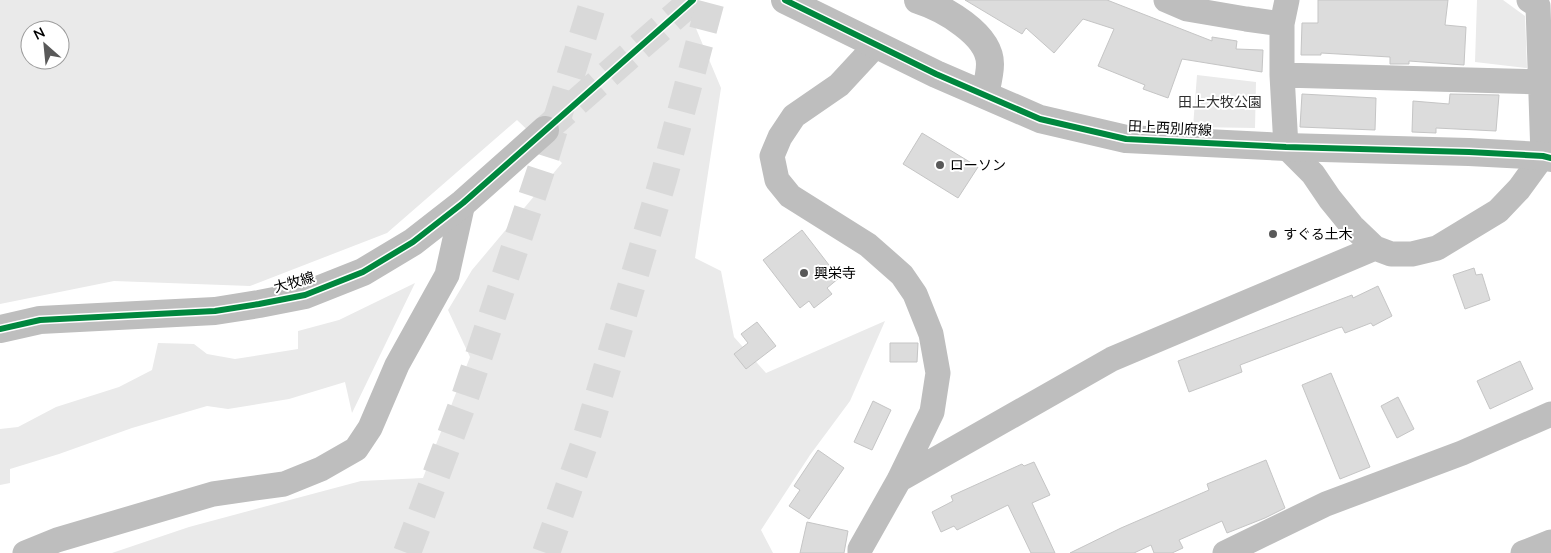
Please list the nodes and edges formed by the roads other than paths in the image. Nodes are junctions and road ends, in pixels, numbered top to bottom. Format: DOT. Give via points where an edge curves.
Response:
graph roads {
  1 [pos="784,0"];
  2 [pos="918,0"];
  3 [pos="1166,0"];
  4 [pos="1529,0"];
  5 [pos="1285,12"];
  6 [pos="877,44"];
  7 [pos="1282,75"];
  8 [pos="1540,82"];
  9 [pos="985,94"];
  10 [pos="545,130"];
  11 [pos="1286,147"];
  12 [pos="1547,157"];
  13 [pos="463,203"];
  14 [pos="1376,248"];
  15 [pos="0,329"];
  16 [pos="1551,414"];
  17 [pos="899,480"];
  18 [pos="1551,542"];
  19 [pos="25,553"];
  20 [pos="860,553"];
  21 [pos="1225,553"];
  22 [pos="1523,553"];
  1 -- 6 [label="street, 田上西別府線"];
  2 -- 9 [label="street" via="932,4 957,19 975,33 987,49 990,63"];
  3 -- 5 [label="street" via="1187,9 1246,19"];
  4 -- 8 [label="street" via="1538,6"];
  5 -- 7 [label="street"];
  6 -- 9 [label="street, 田上西別府線"];
  6 -- 17 [label="street" via="839,85 794,116 772,156 777,180 790,196 868,245 902,275 915,294 931,334 938,373 932,412"];
  7 -- 8 [label="street"];
  7 -- 11 [label="street"];
  8 -- 12 [label="street"];
  9 -- 11 [label="street, 田上西別府線" via="1040,119 1126,139"];
  10 -- 13 [label="street, 大牧線"];
  11 -- 12 [label="street, 田上西別府線"];
  11 -- 14 [label="street" via="1314,174 1352,226"];
  12 -- 14 [label="street" via="1498,211 1437,248 1412,254 1391,254"];
  13 -- 15 [label="street, 大牧線" via="413,242 363,272 305,295 215,310 40,320"];
  13 -- 19 [label="street" via="447,275 397,365 370,428 356,449 321,469 284,484 212,494 57,540"];
  14 -- 17 [label="street" via="1112,359"];
  16 -- 21 [label="street" via="1462,453 1326,504"];
  17 -- 20 [label="street"];
  18 -- 22 [label="street"];
}
